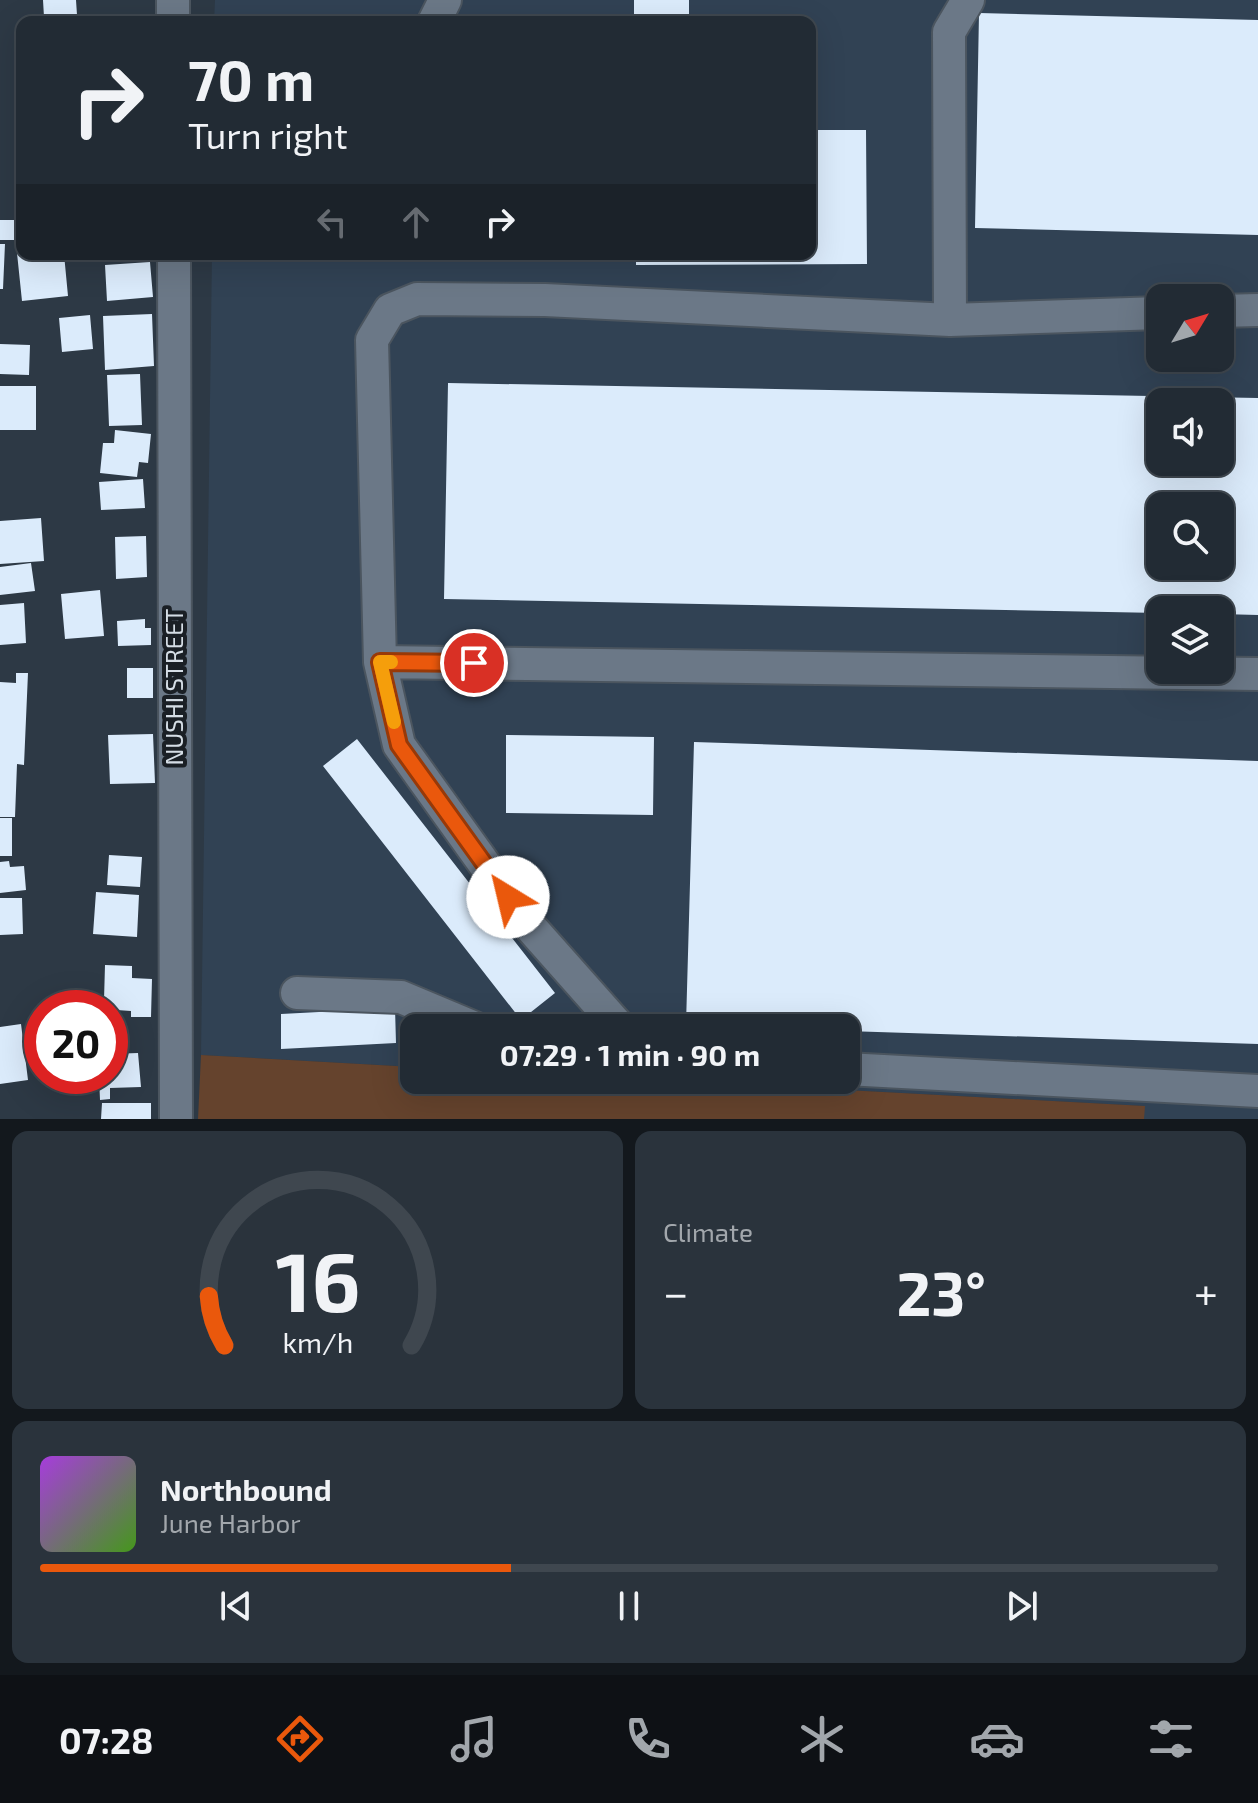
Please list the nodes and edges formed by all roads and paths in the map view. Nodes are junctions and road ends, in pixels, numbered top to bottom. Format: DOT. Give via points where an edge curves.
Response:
graph roads {
  1 [pos="968,0"];
  2 [pos="174,260"];
  3 [pos="1258,310"];
  4 [pos="1234,311"];
  5 [pos="1146,313"];
  6 [pos="950,320"];
  7 [pos="380,662"];
  8 [pos="1258,674"];
  9 [pos="297,993"];
  10 [pos="442,1014"];
  11 [pos="608,1014"];
  12 [pos="860,1070"];
  13 [pos="1258,1091"];
  14 [pos="176,1119"];
  1 -- 6 [label="street" via="949,32"];
  2 -- 14 [label="street, NUSHI STREET"];
  3 -- 4 [label="street"];
  5 -- 6 [label="street"];
  6 -- 7 [label="street" via="545,300 417,299 390,310 372,340"];
  7 -- 8 [label="street"];
  7 -- 11 [label="street" via="399,745 526,922"];
  9 -- 10 [label="street" via="401,997"];
  12 -- 13 [label="street"];
}
